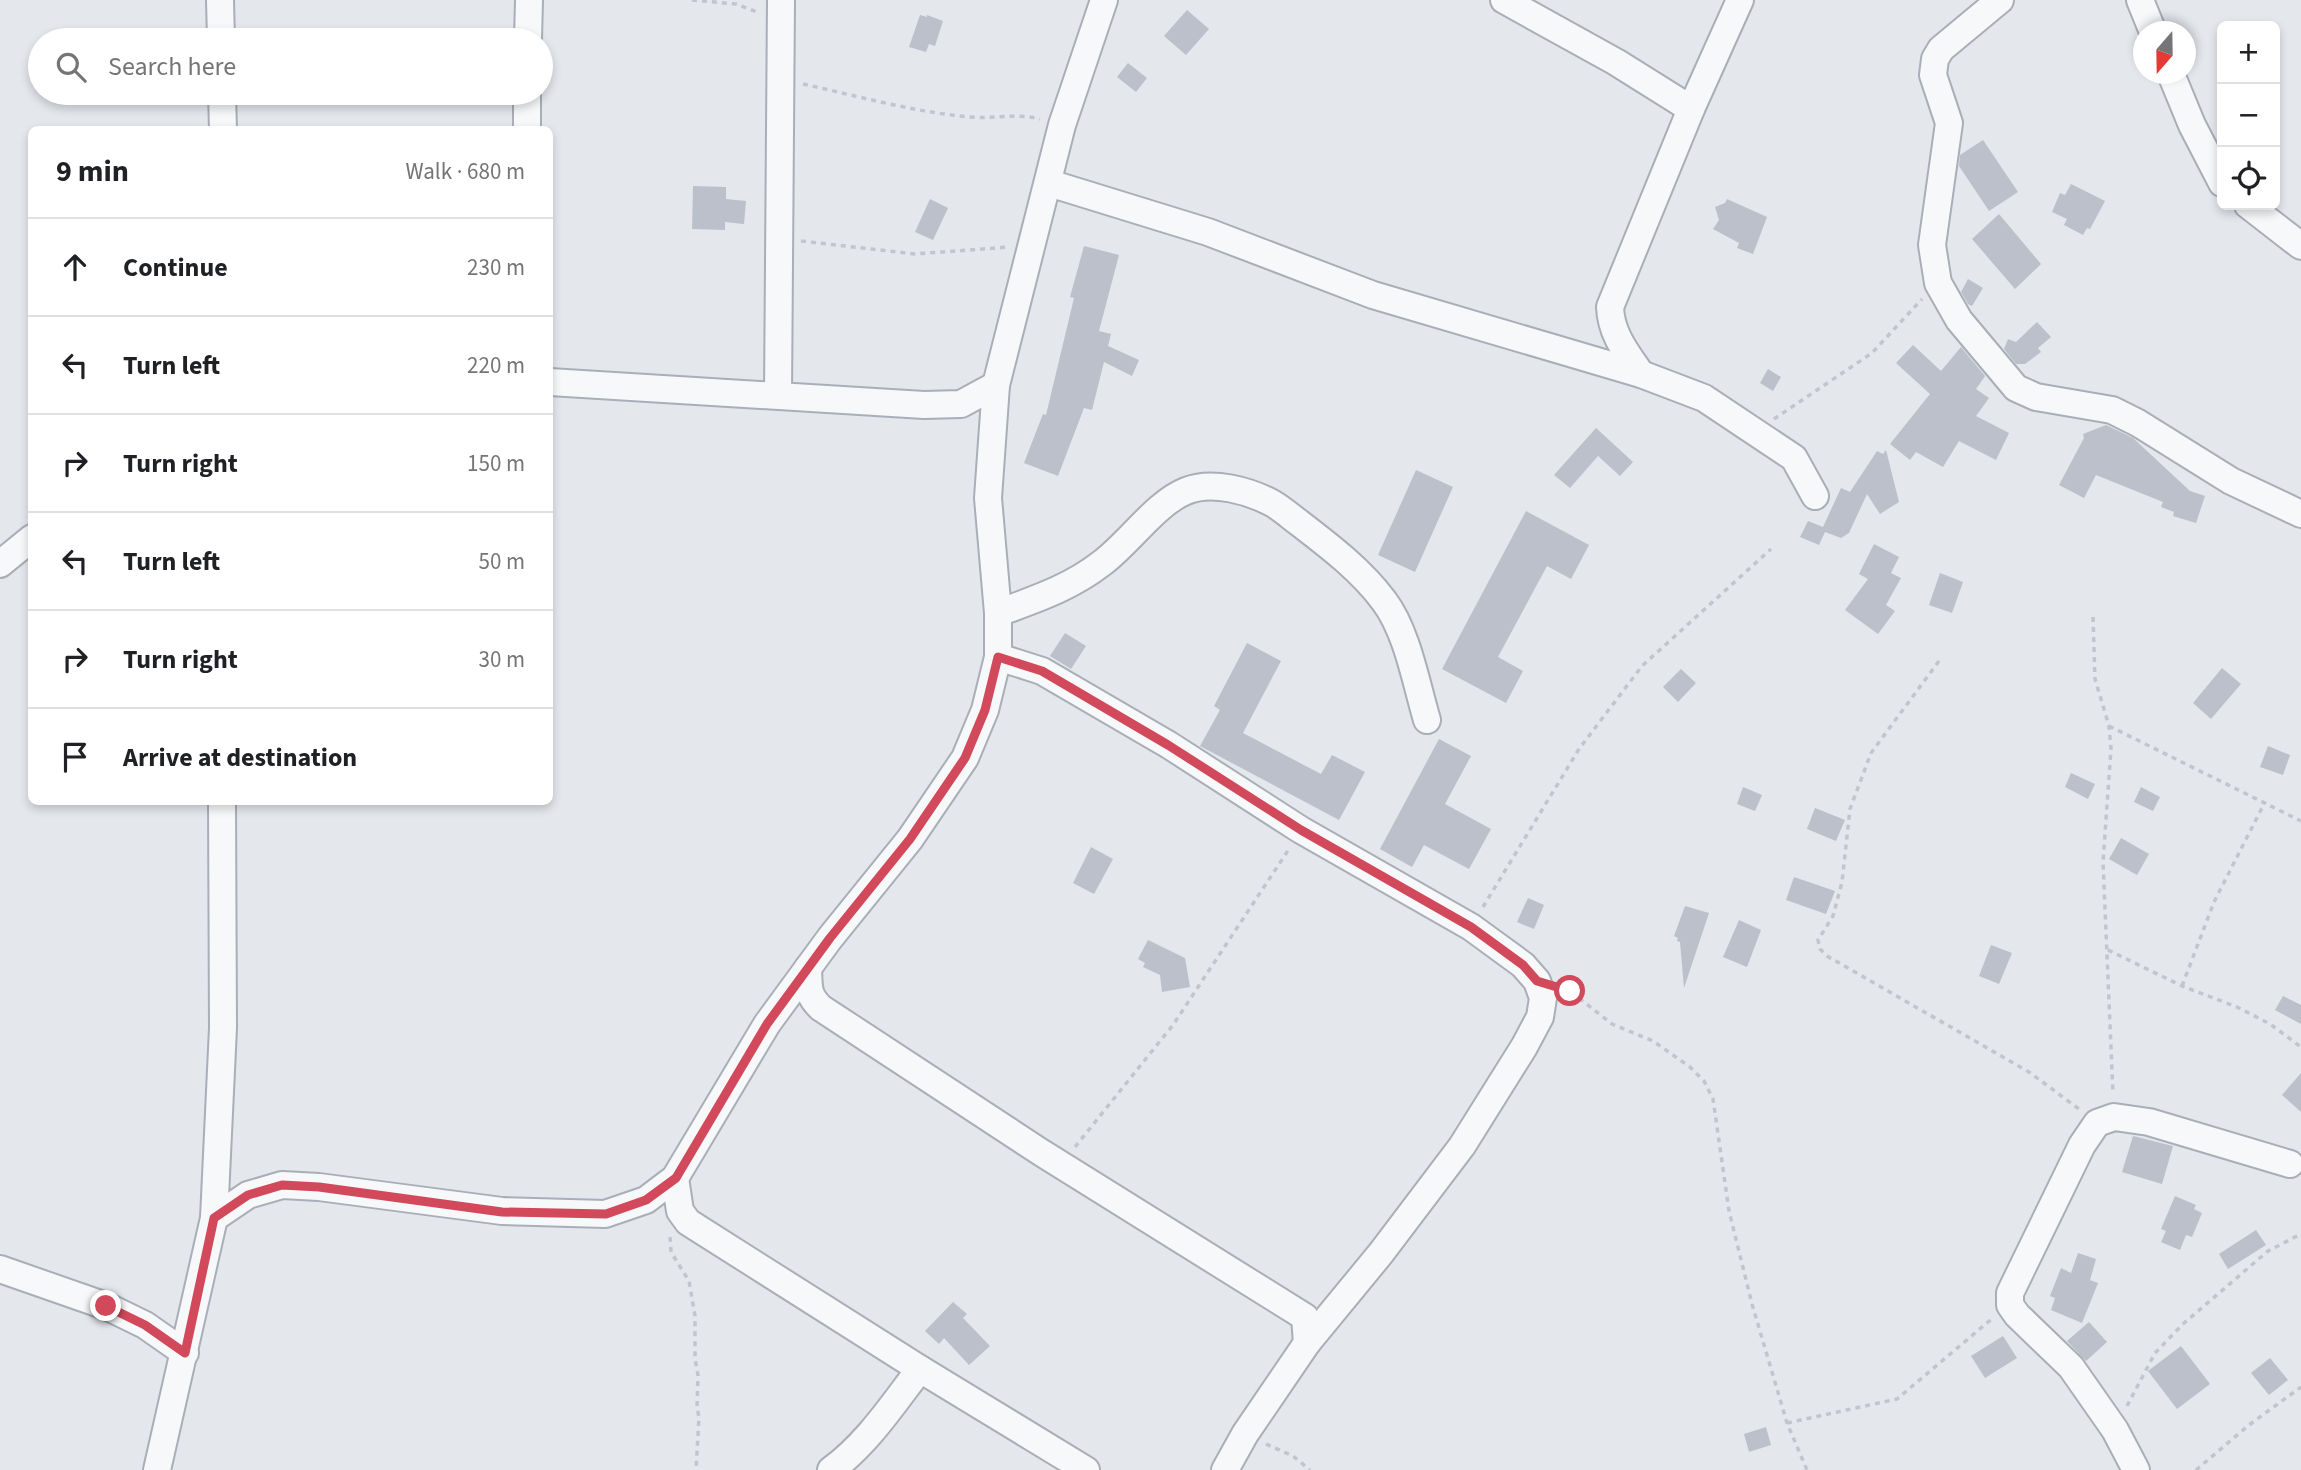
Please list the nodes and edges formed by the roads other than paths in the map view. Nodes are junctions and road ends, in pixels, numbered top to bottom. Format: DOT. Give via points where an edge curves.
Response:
graph roads {
  1 [pos="220,0"];
  2 [pos="529,0"];
  3 [pos="1104,0"];
  4 [pos="1504,0"];
  5 [pos="1740,0"];
  6 [pos="2000,0"];
  7 [pos="2140,0"];
  8 [pos="782,11"];
  9 [pos="2149,21"];
  10 [pos="221,28"];
  11 [pos="528,28"];
  12 [pos="2175,84"];
  13 [pos="222,105"];
  14 [pos="527,105"];
  15 [pos="1691,109"];
  16 [pos="223,126"];
  17 [pos="527,126"];
  18 [pos="2217,173"];
  19 [pos="1049,183"];
  20 [pos="2254,210"];
  21 [pos="2301,246"];
  22 [pos="1641,374"];
  23 [pos="553,382"];
  24 [pos="996,385"];
  25 [pos="778,395"];
  26 [pos="961,404"];
  27 [pos="992,430"];
  28 [pos="1815,496"];
  29 [pos="2301,514"];
  30 [pos="28,541"];
  31 [pos="0,564"];
  32 [pos="998,613"];
  33 [pos="998,657"];
  34 [pos="1427,720"];
  35 [pos="222,805"];
  36 [pos="808,968"];
  37 [pos="2290,1164"];
  38 [pos="676,1178"];
  39 [pos="214,1218"];
  40 [pos="0,1269"];
  41 [pos="1307,1343"];
  42 [pos="185,1353"];
  43 [pos="920,1369"];
  44 [pos="157,1470"];
  45 [pos="831,1470"];
  46 [pos="1086,1470"];
  47 [pos="1225,1470"];
  48 [pos="2136,1470"];
  1 -- 10 [label="street"];
  2 -- 11 [label="street"];
  3 -- 19 [label="street" via="1062,125"];
  4 -- 15 [label="street"];
  5 -- 15 [label="street"];
  6 -- 29 [label="street" via="1941,49 1933,75 1949,123 1932,245 1938,283 1959,320 2016,387 2036,397 2112,410 2231,481"];
  7 -- 9 [label="street"];
  8 -- 25 [label="street"];
  12 -- 18 [label="street"];
  13 -- 16 [label="street"];
  14 -- 17 [label="street"];
  15 -- 22 [label="street" via="1610,307 1616,337"];
  19 -- 22 [label="street" via="1208,232 1373,295"];
  19 -- 24 [label="street"];
  20 -- 21 [label="street"];
  22 -- 28 [label="street" via="1704,398 1794,458"];
  23 -- 25 [label="street"];
  24 -- 26 [label="street"];
  24 -- 27 [label="street"];
  25 -- 26 [label="street"];
  26 -- 27 [label="street"];
  27 -- 32 [label="street" via="988,498"];
  30 -- 31 [label="street"];
  32 -- 33 [label="street"];
  32 -- 34 [label="street" via="1067,588 1103,563 1171,498 1209,486 1241,490 1273,504 1312,533 1385,602 1402,636"];
  33 -- 36 [label="street" via="985,710 965,758 910,839"];
  33 -- 41 [label="street" via="1042,671 1301,830 1471,927 1523,965 1537,981 1543,998 1540,1017 1511,1069 1462,1146"];
  35 -- 39 [label="street" via="223,1028"];
  36 -- 38 [label="street" via="767,1024"];
  36 -- 41 [label="street" via="809,991 821,1008 1304,1317"];
  37 -- 48 [label="street" via="2149,1122 2106,1120 2082,1145 2010,1293 2010,1305 2071,1367 2115,1430"];
  38 -- 39 [label="street" via="646,1200 606,1214 502,1212 282,1185 248,1195"];
  38 -- 43 [label="street" via="680,1211 688,1222"];
  39 -- 42 [label="street"];
  40 -- 42 [label="street" via="106,1306 145,1325"];
  41 -- 47 [label="street"];
  42 -- 44 [label="street"];
  43 -- 45 [label="street" via="876,1426"];
  43 -- 46 [label="street"];
}
